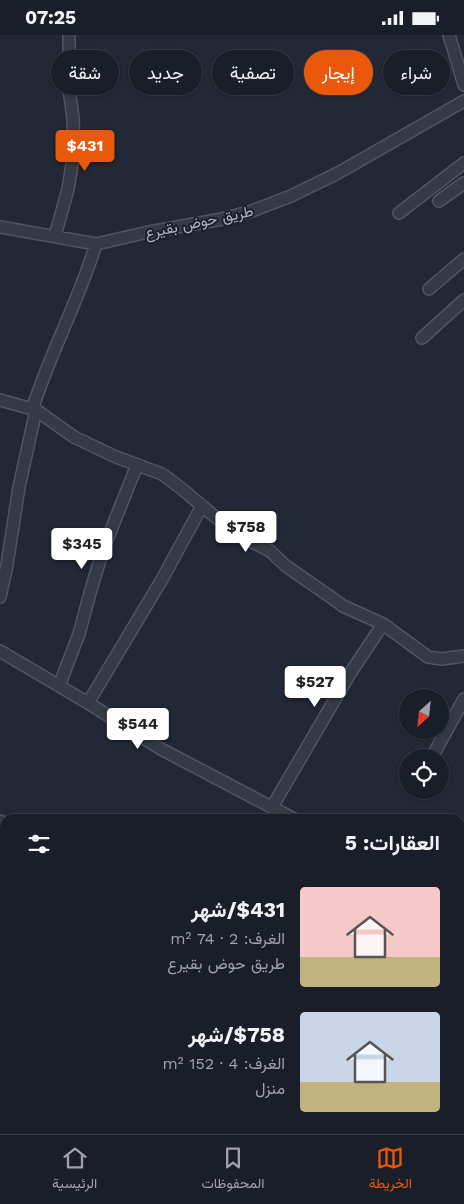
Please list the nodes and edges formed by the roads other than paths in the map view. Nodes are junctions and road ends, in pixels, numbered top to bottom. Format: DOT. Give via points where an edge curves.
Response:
graph roads {
  1 [pos="69,35"];
  2 [pos="450,35"];
  3 [pos="464,85"];
  4 [pos="464,101"];
  5 [pos="464,163"];
  6 [pos="464,183"];
  7 [pos="439,201"];
  8 [pos="399,213"];
  9 [pos="0,227"];
  10 [pos="55,236"];
  11 [pos="96,244"];
  12 [pos="464,259"];
  13 [pos="429,289"];
  14 [pos="464,300"];
  15 [pos="422,338"];
  16 [pos="0,401"];
  17 [pos="36,410"];
  18 [pos="137,465"];
  19 [pos="202,506"];
  20 [pos="0,597"];
  21 [pos="383,624"];
  22 [pos="0,651"];
  23 [pos="464,657"];
  24 [pos="59,686"];
  25 [pos="464,699"];
  26 [pos="88,703"];
  27 [pos="436,749"];
  28 [pos="272,807"];
  29 [pos="285,814"];
  1 -- 10 [label="street" via="68,89 74,153"];
  2 -- 3 [label="street"];
  4 -- 11 [label="street, طريق حوض بقيرع" via="361,161 267,207"];
  5 -- 8 [label="street"];
  6 -- 7 [label="street"];
  9 -- 10 [label="street, طريق حوض بقيرع"];
  10 -- 11 [label="street, طريق حوض بقيرع"];
  11 -- 17 [label="street" via="33,407"];
  12 -- 13 [label="street"];
  14 -- 15 [label="street"];
  16 -- 17 [label="street"];
  17 -- 18 [label="street" via="74,437"];
  17 -- 20 [label="street"];
  18 -- 19 [label="street" via="162,474"];
  18 -- 24 [label="street" via="103,550 79,635"];
  19 -- 21 [label="street" via="343,605"];
  19 -- 26 [label="street"];
  21 -- 23 [label="street" via="428,657"];
  21 -- 28 [label="street"];
  22 -- 24 [label="street"];
  24 -- 26 [label="street"];
  25 -- 27 [label="street"];
  26 -- 28 [label="street" via="160,749"];
  28 -- 29 [label="street"];
}
